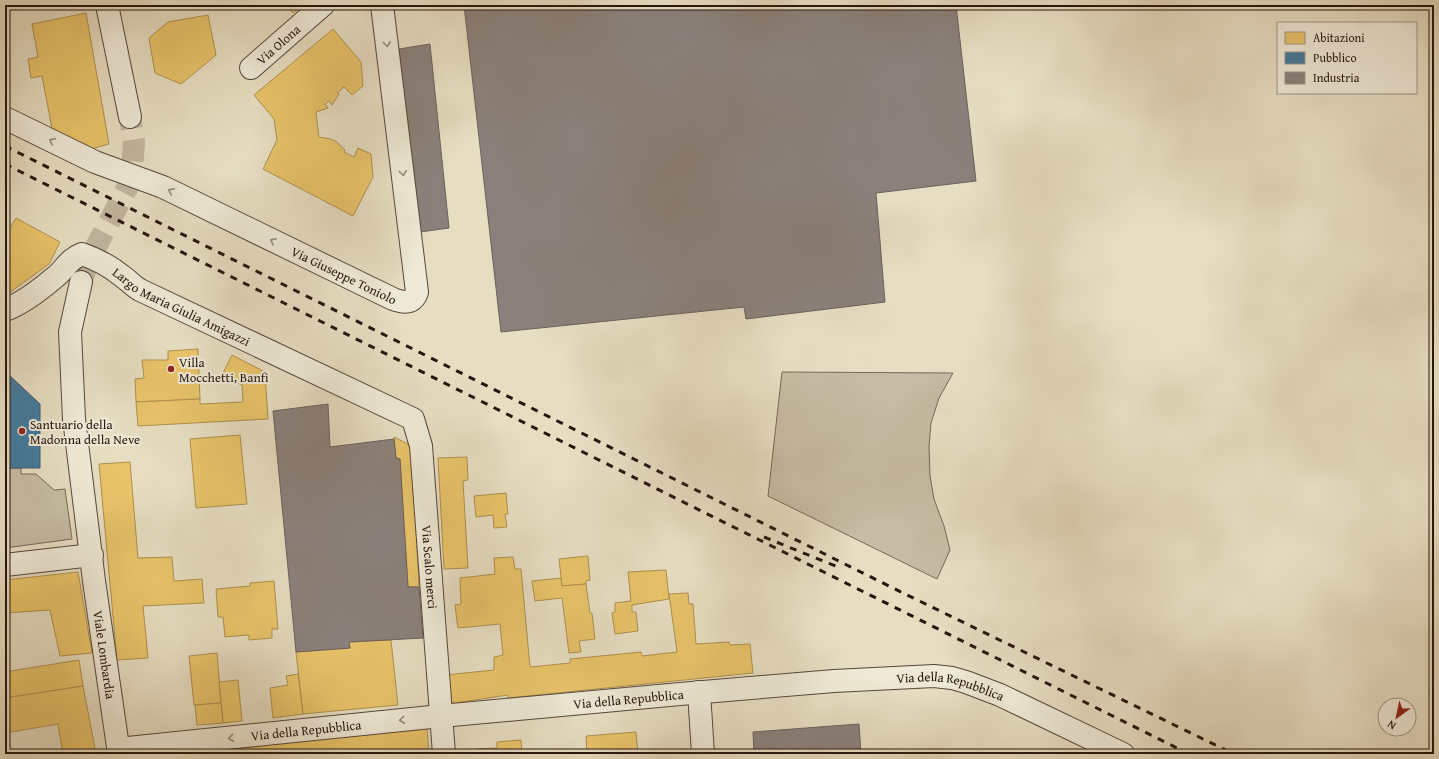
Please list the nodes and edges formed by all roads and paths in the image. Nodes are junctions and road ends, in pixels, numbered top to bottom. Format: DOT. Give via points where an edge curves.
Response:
graph roads {
  1 [pos="107,5"];
  2 [pos="323,5"];
  3 [pos="382,5"];
  4 [pos="251,68"];
  5 [pos="130,117"];
  6 [pos="5,118"];
  7 [pos="81,282"];
  8 [pos="5,310"];
  9 [pos="413,419"];
  10 [pos="92,555"];
  11 [pos="5,565"];
  12 [pos="699,692"];
  13 [pos="441,716"];
  14 [pos="119,752"];
  15 [pos="444,754"];
  16 [pos="703,754"];
  17 [pos="1123,754"];
  1 -- 5 [label="street"];
  2 -- 4 [label="street, Via Olona"];
  3 -- 6 [label="street, Via Giuseppe Toniolo, one-way" via="417,292 412,300 402,302 393,299 163,187 95,162"];
  7 -- 10 [label="street" via="70,332 74,419"];
  8 -- 9 [label="street, Largo Maria Giulia Amigazzi" via="14,307 55,278 73,258 82,254 99,261 140,290"];
  9 -- 13 [label="street, Via Scalo merci" via="421,446"];
  10 -- 11 [label="street"];
  10 -- 14 [label="street, Viale Lombardia"];
  12 -- 13 [label="street, Via della Repubblica"];
  12 -- 16 [label="street"];
  12 -- 17 [label="street, Via della Repubblica" via="857,680 934,676 952,678 1000,695"];
  13 -- 14 [label="street, Via della Repubblica, one-way"];
  13 -- 15 [label="street, Via Scalo merci"];
}
